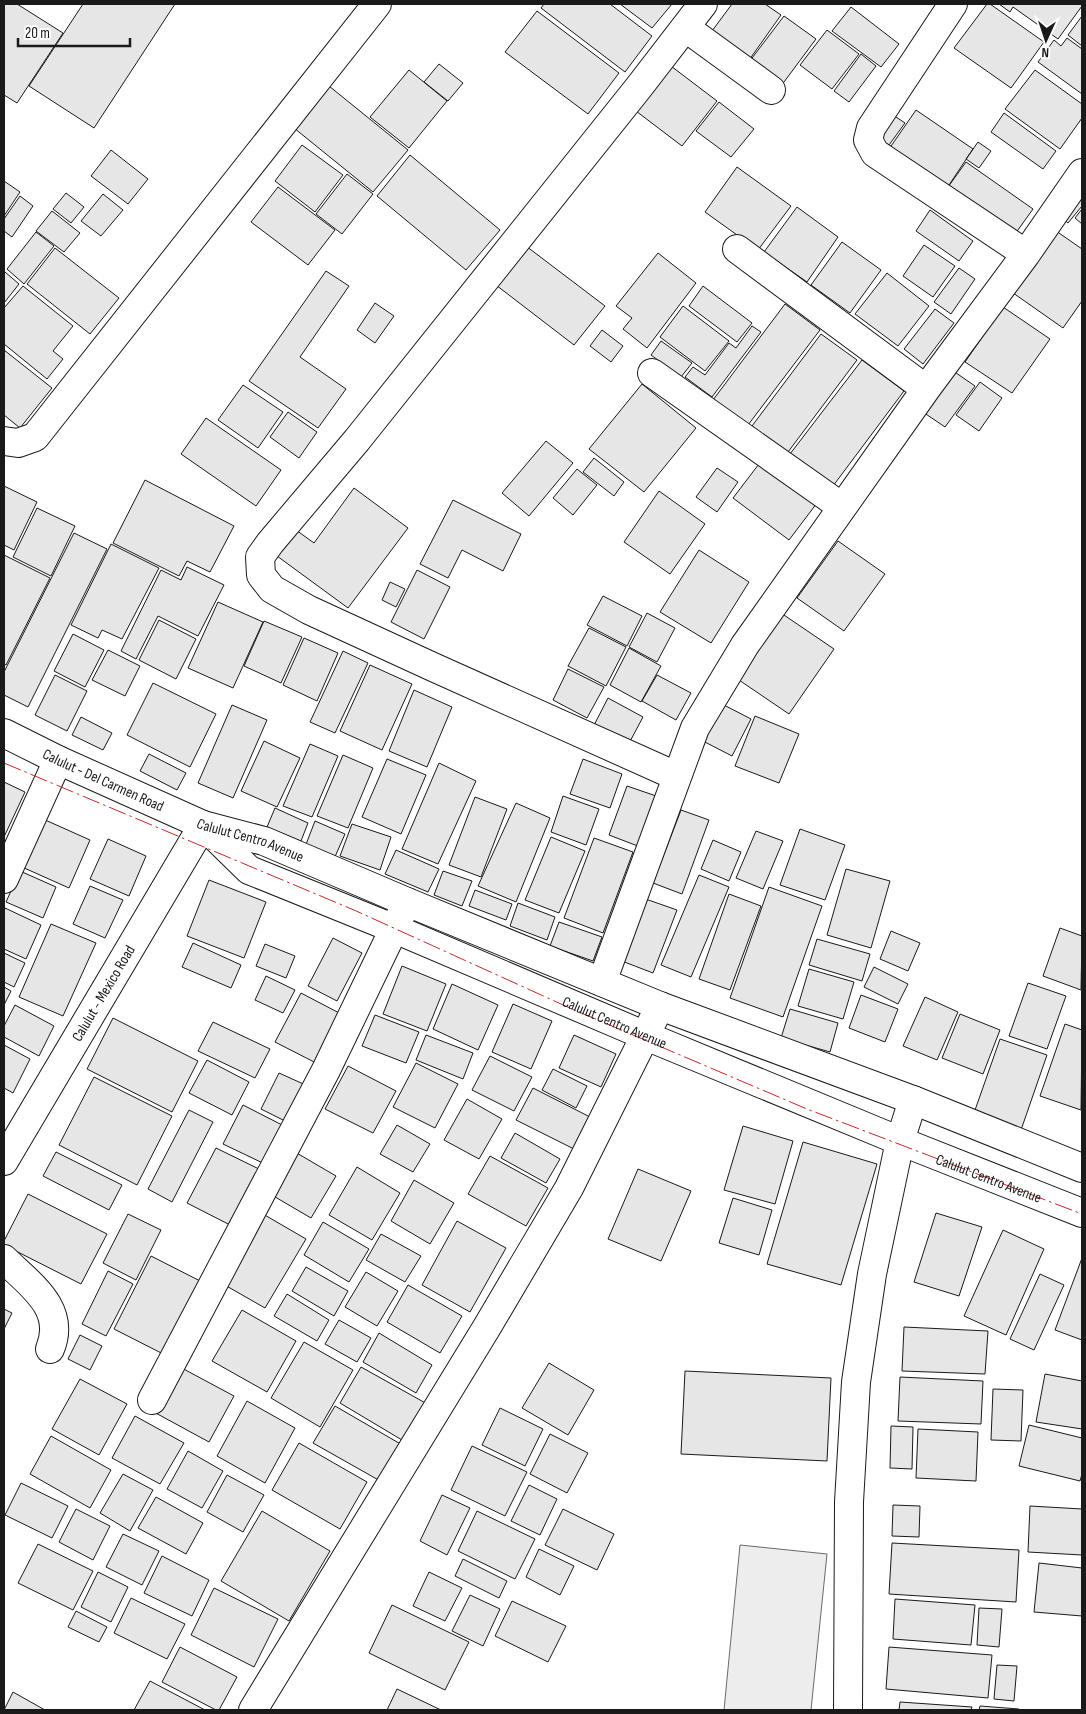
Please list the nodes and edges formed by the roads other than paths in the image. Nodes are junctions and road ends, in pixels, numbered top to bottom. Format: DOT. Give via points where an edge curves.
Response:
graph roads {
  1 [pos="377,4"];
  2 [pos="703,4"];
  3 [pos="954,4"];
  4 [pos="686,28"];
  5 [pos="771,90"];
  6 [pos="1082,173"];
  7 [pos="737,249"];
  8 [pos="1026,254"];
  9 [pos="652,372"];
  10 [pos="926,389"];
  11 [pos="4,441"];
  12 [pos="842,507"];
  13 [pos="4,733"];
  14 [pos="58,760"];
  15 [pos="676,776"];
  16 [pos="203,825"];
  17 [pos="4,879"];
  18 [pos="407,902"];
  19 [pos="395,929"];
  20 [pos="602,982"];
  21 [pos="660,1006"];
  22 [pos="646,1036"];
  23 [pos="912,1100"];
  24 [pos="900,1141"];
  25 [pos="4,1161"];
  26 [pos="1073,1165"];
  27 [pos="1047,1199"];
  28 [pos="1082,1213"];
  29 [pos="4,1259"];
  30 [pos="50,1349"];
  31 [pos="152,1400"];
  32 [pos="253,1710"];
  33 [pos="848,1710"];
  1 -- 11 [label="street" via="35,437 18,444"];
  2 -- 4 [label="street"];
  3 -- 8 [label="street" via="871,128 868,140 875,153"];
  4 -- 5 [label="street"];
  4 -- 15 [label="street" via="358,440 260,557 261,575 272,589 309,610"];
  6 -- 8 [label="street"];
  7 -- 10 [label="street"];
  8 -- 10 [label="street"];
  9 -- 12 [label="street"];
  10 -- 12 [label="street"];
  12 -- 15 [label="street" via="745,645 695,728"];
  13 -- 14 [label="street, Calulut - Del Carmen Road"];
  14 -- 16 [label="street, Calulut - Del Carmen Road"];
  14 -- 17 [label="street"];
  15 -- 20 [label="street"];
  16 -- 18 [label="street, Calulut Centro Avenue" via="264,841"];
  16 -- 19 [label="street, Calulut Centro Avenue" via="249,870"];
  16 -- 25 [label="street, Calulut - Mexico Road"];
  18 -- 19 [label="street"];
  18 -- 20 [label="street, Calulut Centro Avenue"];
  19 -- 22 [label="street, Calulut Centro Avenue"];
  19 -- 31 [label="street" via="326,1070"];
  20 -- 21 [label="street, Calulut Centro Avenue"];
  21 -- 22 [label="street"];
  21 -- 23 [label="street, Calulut Centro Avenue"];
  22 -- 24 [label="street, Calulut Centro Avenue"];
  22 -- 32 [label="street" via="569,1188 488,1327"];
  23 -- 24 [label="street"];
  23 -- 26 [label="street, Calulut Centro Avenue"];
  24 -- 27 [label="street, Calulut Centro Avenue"];
  24 -- 33 [label="street" via="872,1274 856,1382 849,1502"];
  26 -- 27 [label="street"];
  27 -- 28 [label="street, Calulut Centro Avenue"];
  29 -- 30 [label="street" via="50,1309 55,1321"];
}
